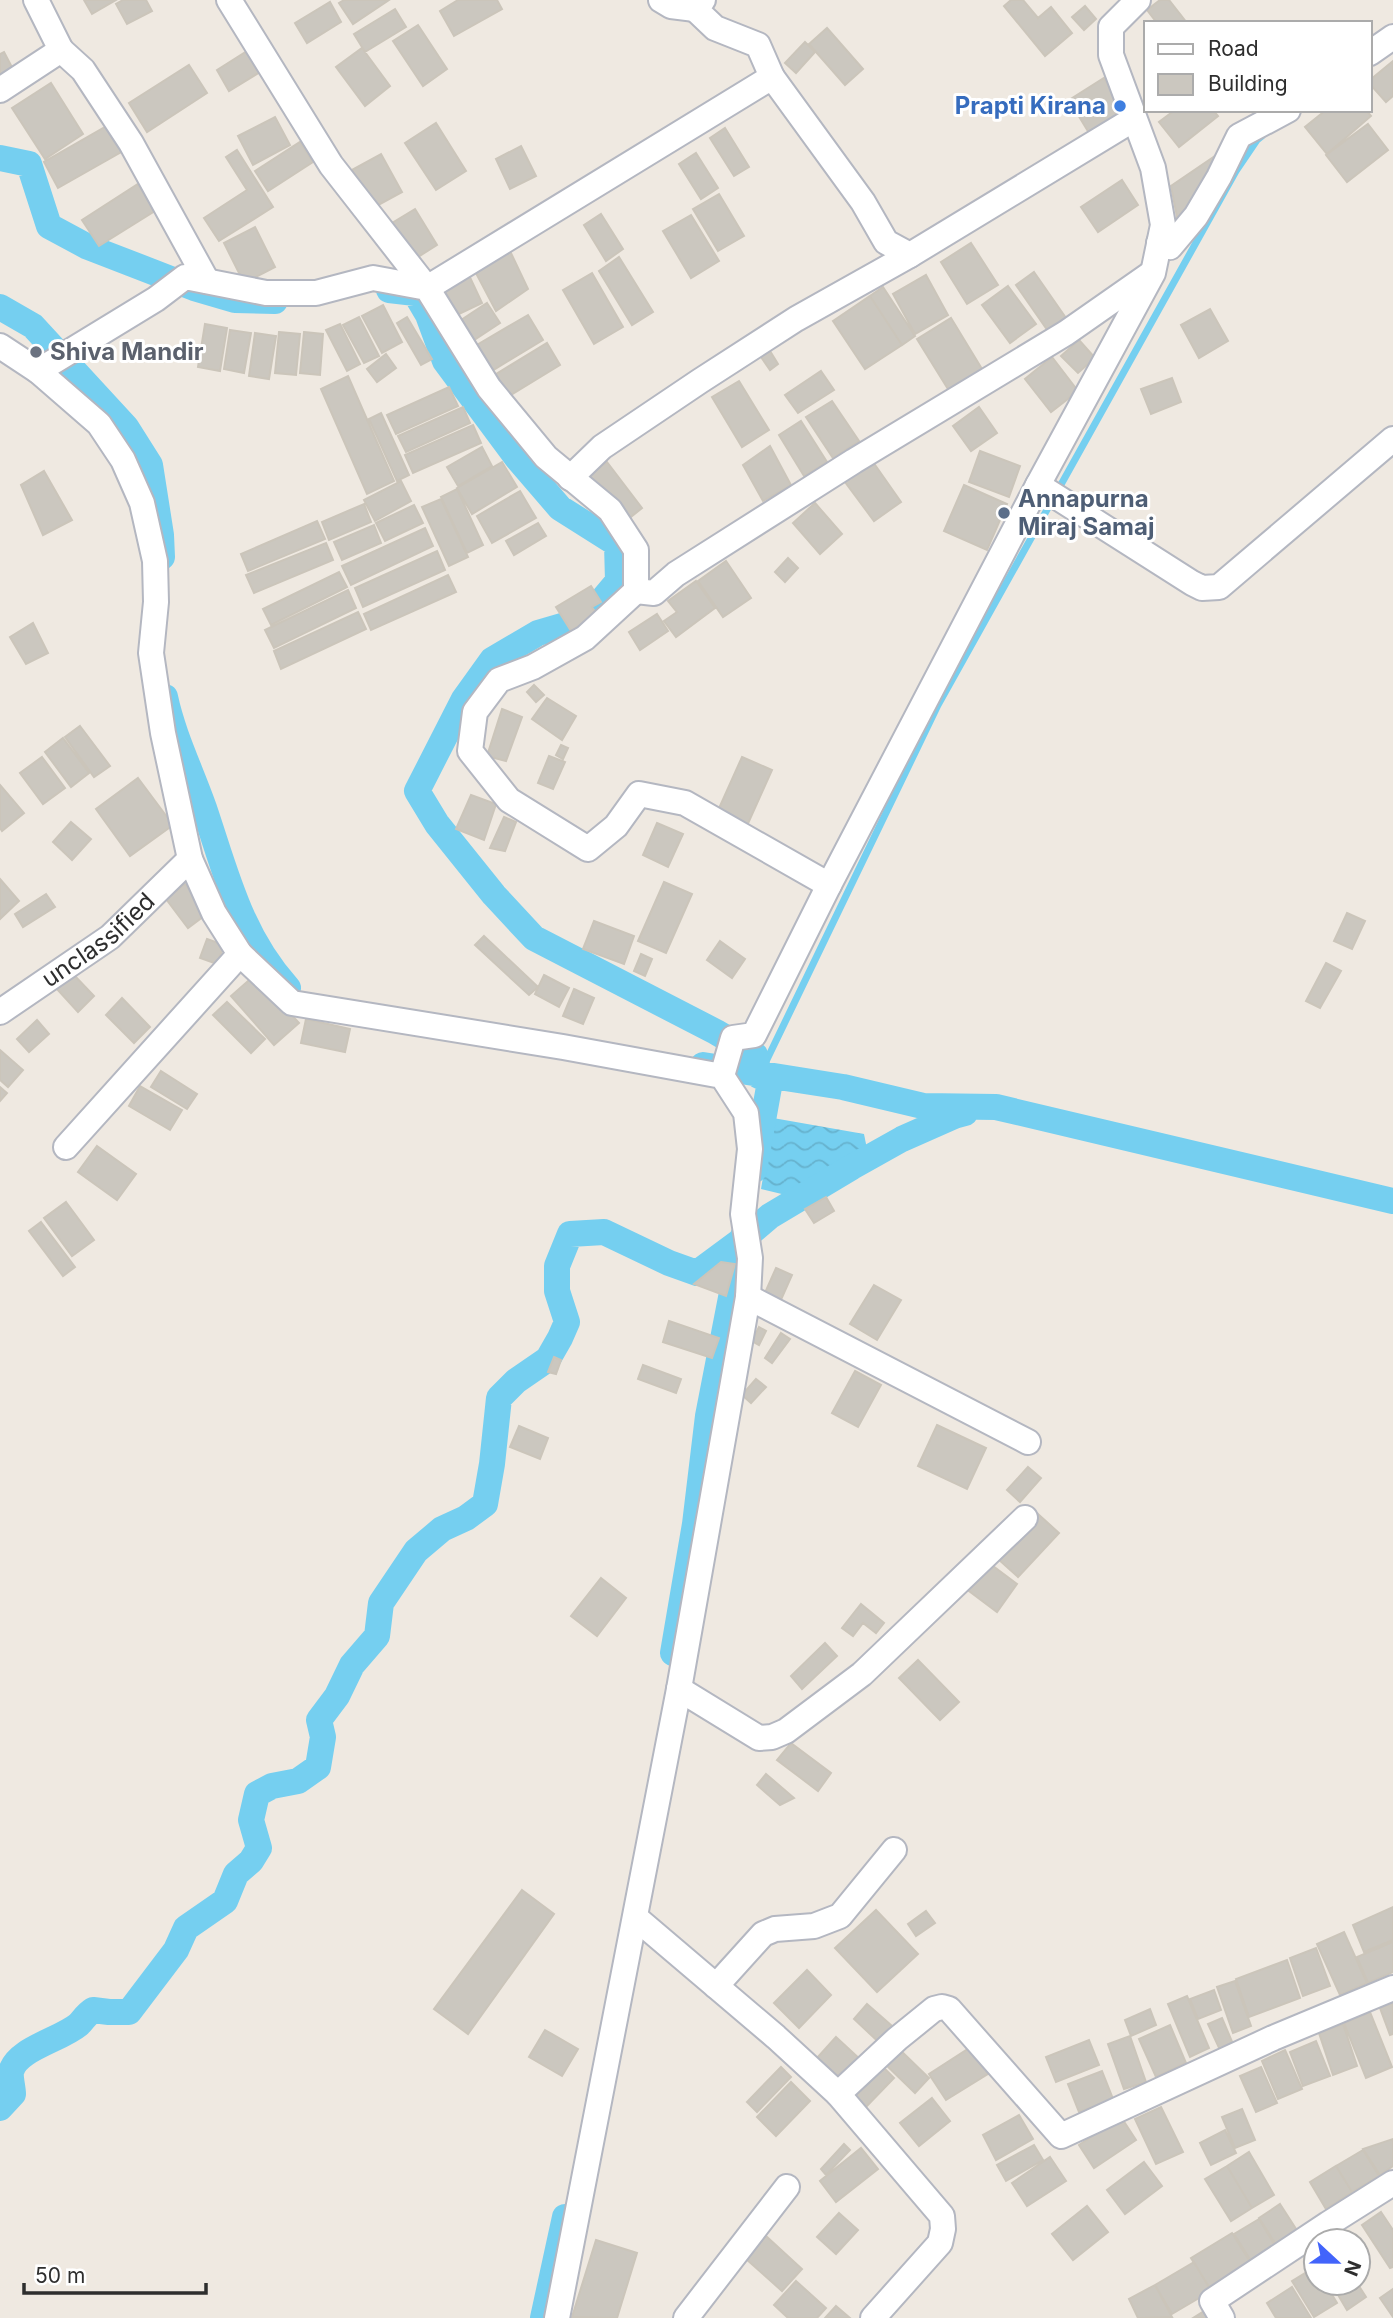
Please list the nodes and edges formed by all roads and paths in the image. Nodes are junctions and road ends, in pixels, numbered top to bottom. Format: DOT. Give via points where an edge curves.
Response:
graph roads {
  1 [pos="36,0"];
  2 [pos="229,0"];
  3 [pos="661,0"];
  4 [pos="1138,0"];
  5 [pos="699,4"];
  6 [pos="1393,37"];
  7 [pos="61,50"];
  8 [pos="1372,52"];
  9 [pos="772,77"];
  10 [pos="0,90"];
  11 [pos="1284,112"];
  12 [pos="1134,119"];
  13 [pos="1159,243"];
  14 [pos="910,255"];
  15 [pos="1153,273"];
  16 [pos="196,279"];
  17 [pos="427,288"];
  18 [pos="0,346"];
  19 [pos="42,368"];
  20 [pos="1393,439"];
  21 [pos="570,478"];
  22 [pos="1038,485"];
  23 [pos="636,590"];
  24 [pos="190,859"];
  25 [pos="829,885"];
  26 [pos="240,954"];
  27 [pos="0,1012"];
  28 [pos="722,1076"];
  29 [pos="66,1147"];
  30 [pos="748,1297"];
  31 [pos="1028,1442"];
  32 [pos="1025,1518"];
  33 [pos="679,1689"];
  34 [pos="894,1850"];
  35 [pos="636,1918"];
  36 [pos="716,1986"];
  37 [pos="1393,1988"];
  38 [pos="838,2094"];
  39 [pos="1393,2183"];
  40 [pos="787,2188"];
  41 [pos="557,2318"];
  42 [pos="686,2318"];
  43 [pos="873,2318"];
  44 [pos="1222,2318"];
  1 -- 7 [label="street"];
  2 -- 17 [label="street" via="331,165"];
  3 -- 5 [label="street" via="671,6"];
  4 -- 12 [label="street" via="1111,27 1111,55"];
  5 -- 9 [label="street" via="715,28 758,45"];
  6 -- 8 [label="street"];
  7 -- 10 [label="street"];
  7 -- 16 [label="street" via="83,70 131,144"];
  9 -- 14 [label="street" via="863,202 886,242"];
  9 -- 17 [label="street"];
  11 -- 13 [label="street" via="1239,136 1196,216 1170,247"];
  12 -- 13 [label="street" via="1153,168 1163,225"];
  12 -- 14 [label="street"];
  13 -- 15 [label="street"];
  14 -- 21 [label="street" via="796,319 700,381 602,447"];
  15 -- 22 [label="street"];
  15 -- 23 [label="street" via="1066,333 854,461 654,593"];
  16 -- 17 [label="street" via="266,293 316,293 373,278"];
  16 -- 19 [label="street"];
  17 -- 21 [label="street" via="489,387 546,457"];
  18 -- 19 [label="street"];
  19 -- 24 [label="street" via="99,424 123,460 142,503 155,561 151,653"];
  20 -- 22 [label="street" via="1219,587 1192,583"];
  21 -- 23 [label="street" via="610,510 636,550"];
  22 -- 25 [label="street"];
  23 -- 25 [label="street" via="585,638 499,680 475,712 470,751 509,800 588,849 616,826 639,794 685,803"];
  24 -- 26 [label="street" via="229,942"];
  24 -- 27 [label="street, unclassified" via="110,937"];
  25 -- 28 [label="street" via="754,1035 733,1038"];
  26 -- 28 [label="street" via="292,1003"];
  26 -- 29 [label="street"];
  28 -- 30 [label="street" via="746,1113 750,1149 743,1214 750,1258"];
  30 -- 31 [label="street"];
  30 -- 33 [label="street"];
  32 -- 33 [label="street" via="862,1674 786,1731 759,1738"];
  33 -- 35 [label="street"];
  34 -- 36 [label="street" via="840,1916 814,1926 763,1934"];
  35 -- 36 [label="street"];
  35 -- 41 [label="street"];
  36 -- 38 [label="street"];
  37 -- 38 [label="street" via="1061,2136 949,2009 942,2007 934,2008"];
  38 -- 43 [label="street" via="942,2216 940,2243"];
  39 -- 44 [label="street" via="1212,2301"];
  40 -- 42 [label="street"];
}
